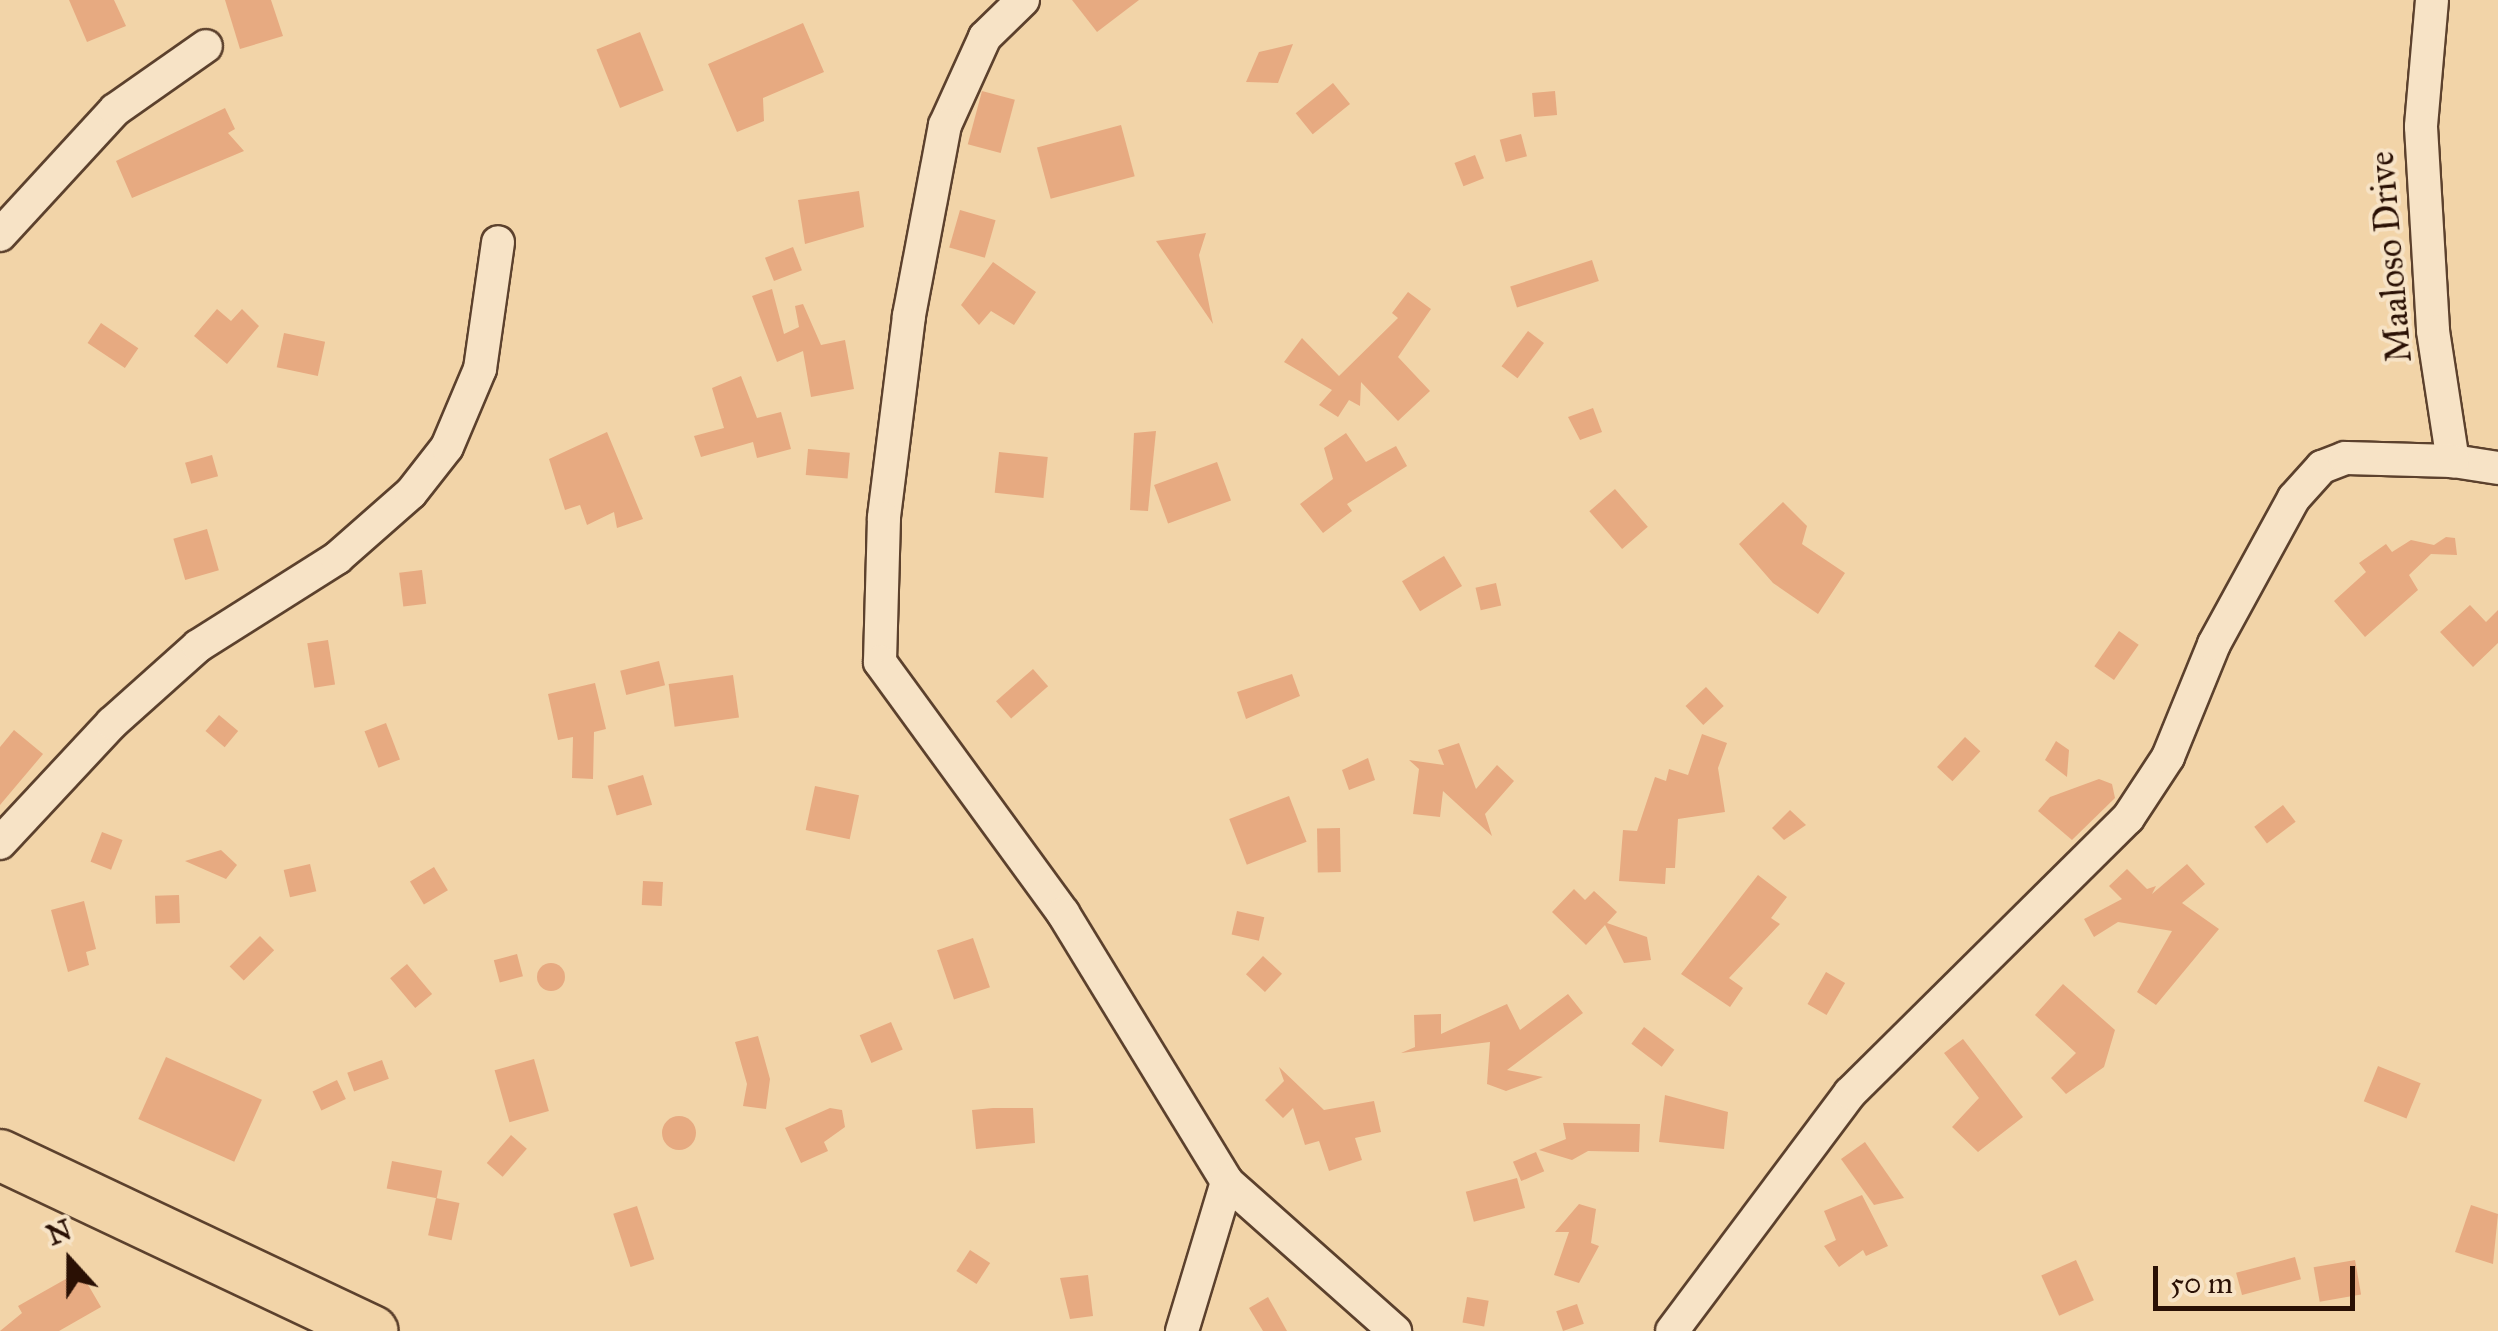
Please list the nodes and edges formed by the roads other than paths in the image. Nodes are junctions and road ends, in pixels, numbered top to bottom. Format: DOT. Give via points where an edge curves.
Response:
graph roads {
  1 [pos="1023,0"];
  2 [pos="2432,0"];
  3 [pos="206,46"];
  4 [pos="0,235"];
  5 [pos="498,242"];
  6 [pos="2453,461"];
  7 [pos="2498,468"];
  8 [pos="0,844"];
  9 [pos="0,1155"];
  10 [pos="1227,1182"];
  11 [pos="372,1331"];
  12 [pos="1182,1331"];
  13 [pos="1395,1331"];
  14 [pos="1672,1331"];
  1 -- 10 [label="street" via="985,37 945,125 909,316 884,518 880,662 1063,914"];
  2 -- 6 [label="street, Maaloso Drive" via="2421,127 2434,331"];
  3 -- 4 [label="street" via="115,110"];
  5 -- 8 [label="street" via="480,369 447,447 411,493 337,558 198,646 112,722"];
  6 -- 7 [label="street"];
  6 -- 14 [label="street" via="2345,458 2322,467 2294,498 2208,658 2168,757 2128,818 1850,1093"];
  9 -- 11 [label="main road"];
  10 -- 12 [label="street"];
  10 -- 13 [label="street"];
}
